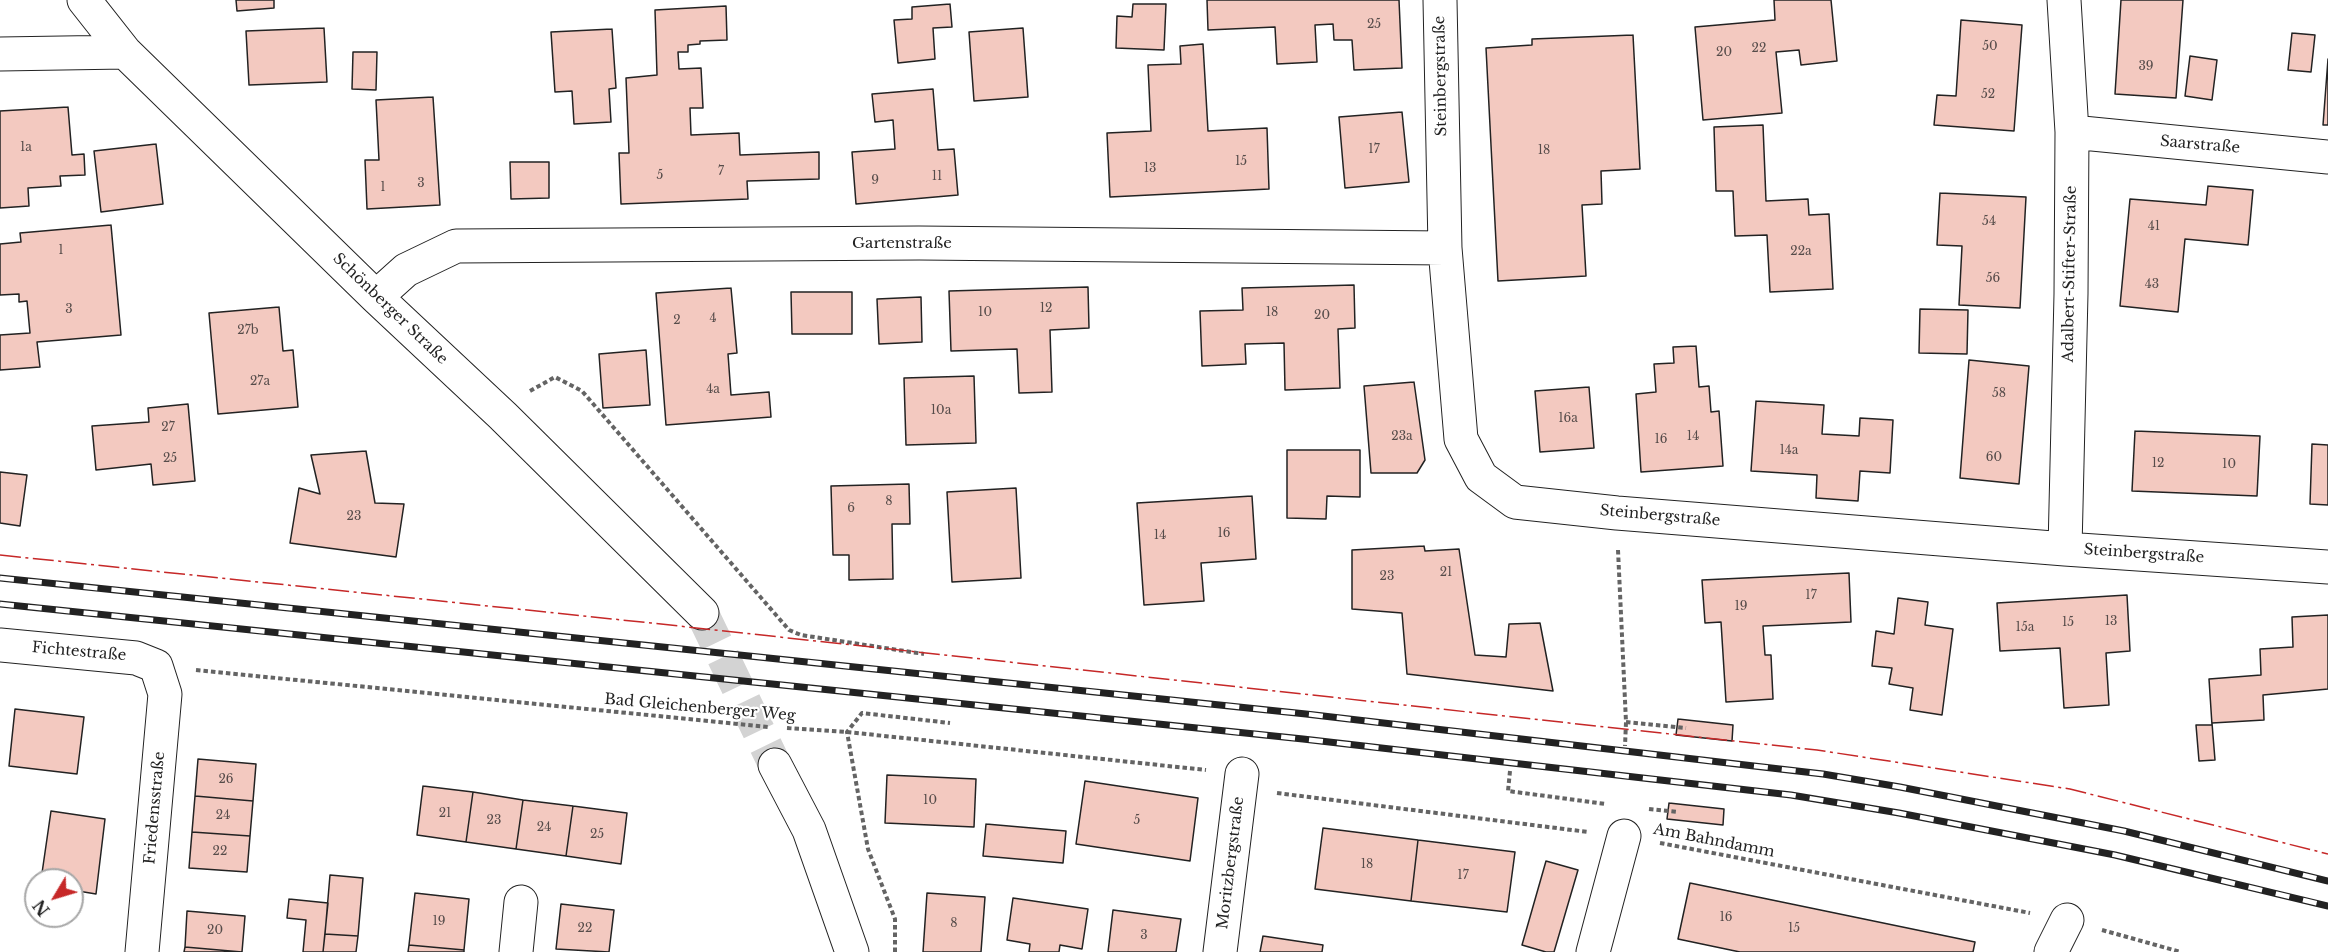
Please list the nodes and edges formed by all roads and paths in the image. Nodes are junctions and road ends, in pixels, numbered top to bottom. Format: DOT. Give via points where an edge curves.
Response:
graph roads {
  1 [pos="84,0"];
  2 [pos="1440,0"];
  3 [pos="2064,0"];
  4 [pos="125,52"];
  5 [pos="0,54"];
  6 [pos="2072,132"];
  7 [pos="2328,157"];
  8 [pos="1444,248"];
  9 [pos="376,297"];
  10 [pos="503,416"];
  11 [pos="1617,513"];
  12 [pos="2065,549"];
  13 [pos="2328,567"];
  14 [pos="702,613"];
  15 [pos="0,645"];
  16 [pos="924,654"];
  17 [pos="156,666"];
  18 [pos="950,723"];
  19 [pos="1626,723"];
  20 [pos="1686,728"];
  21 [pos="847,732"];
  22 [pos="1625,746"];
  23 [pos="775,765"];
  24 [pos="1510,771"];
  25 [pos="1242,774"];
  26 [pos="1610,804"];
  27 [pos="1639,808"];
  28 [pos="1678,812"];
  29 [pos="1624,836"];
  30 [pos="521,902"];
  31 [pos="2067,920"];
  32 [pos="142,952"];
  33 [pos="516,952"];
  34 [pos="852,952"];
  35 [pos="895,952"];
  36 [pos="1220,952"];
  37 [pos="1593,952"];
  38 [pos="2051,952"];
  39 [pos="2181,952"];
  1 -- 4 [label="street, Schönberger Straße"];
  2 -- 8 [label="street, Steinbergstraße"];
  3 -- 6 [label="street, Adalbert-Stifter-Straße"];
  4 -- 5 [label="street"];
  4 -- 9 [label="street, Schönberger Straße"];
  6 -- 7 [label="street, Saarstraße"];
  6 -- 12 [label="street, Adalbert-Stifter-Straße"];
  8 -- 9 [label="street, Gartenstraße" via="919,243 456,246 406,270"];
  8 -- 11 [label="street, Steinbergstraße" via="1461,439 1480,477 1515,502"];
  9 -- 10 [label="street, Schönberger Straße"];
  10 -- 14 [label="street, Schönberger Straße"];
  10 -- 16 [label="path" via="528,392 555,377 582,391 789,630"];
  11 -- 12 [label="street, Steinbergstraße"];
  11 -- 19 [label="path"];
  12 -- 13 [label="street, Steinbergstraße"];
  15 -- 17 [label="street, Fichtestraße" via="136,658"];
  17 -- 21 [label="path, Bad Gleichenberger Weg" via="720,724"];
  17 -- 32 [label="street, Friedensstraße" via="165,694"];
  18 -- 21 [label="path" via="861,713"];
  19 -- 20 [label="path"];
  19 -- 22 [label="path"];
  21 -- 25 [label="path, Bad Gleichenberger Weg"];
  21 -- 35 [label="path" via="868,849 895,919"];
  23 -- 34 [label="street" via="809,830"];
  24 -- 26 [label="path" via="1508,791"];
  25 -- 29 [label="path, Am Bahndamm" via="1267,792"];
  25 -- 36 [label="street, Moritzbergstraße"];
  27 -- 28 [label="path"];
  29 -- 31 [label="path, Am Bahndamm"];
  29 -- 37 [label="street"];
  30 -- 33 [label="street"];
  31 -- 38 [label="street"];
  31 -- 39 [label="path, Am Bahndamm"];
}
